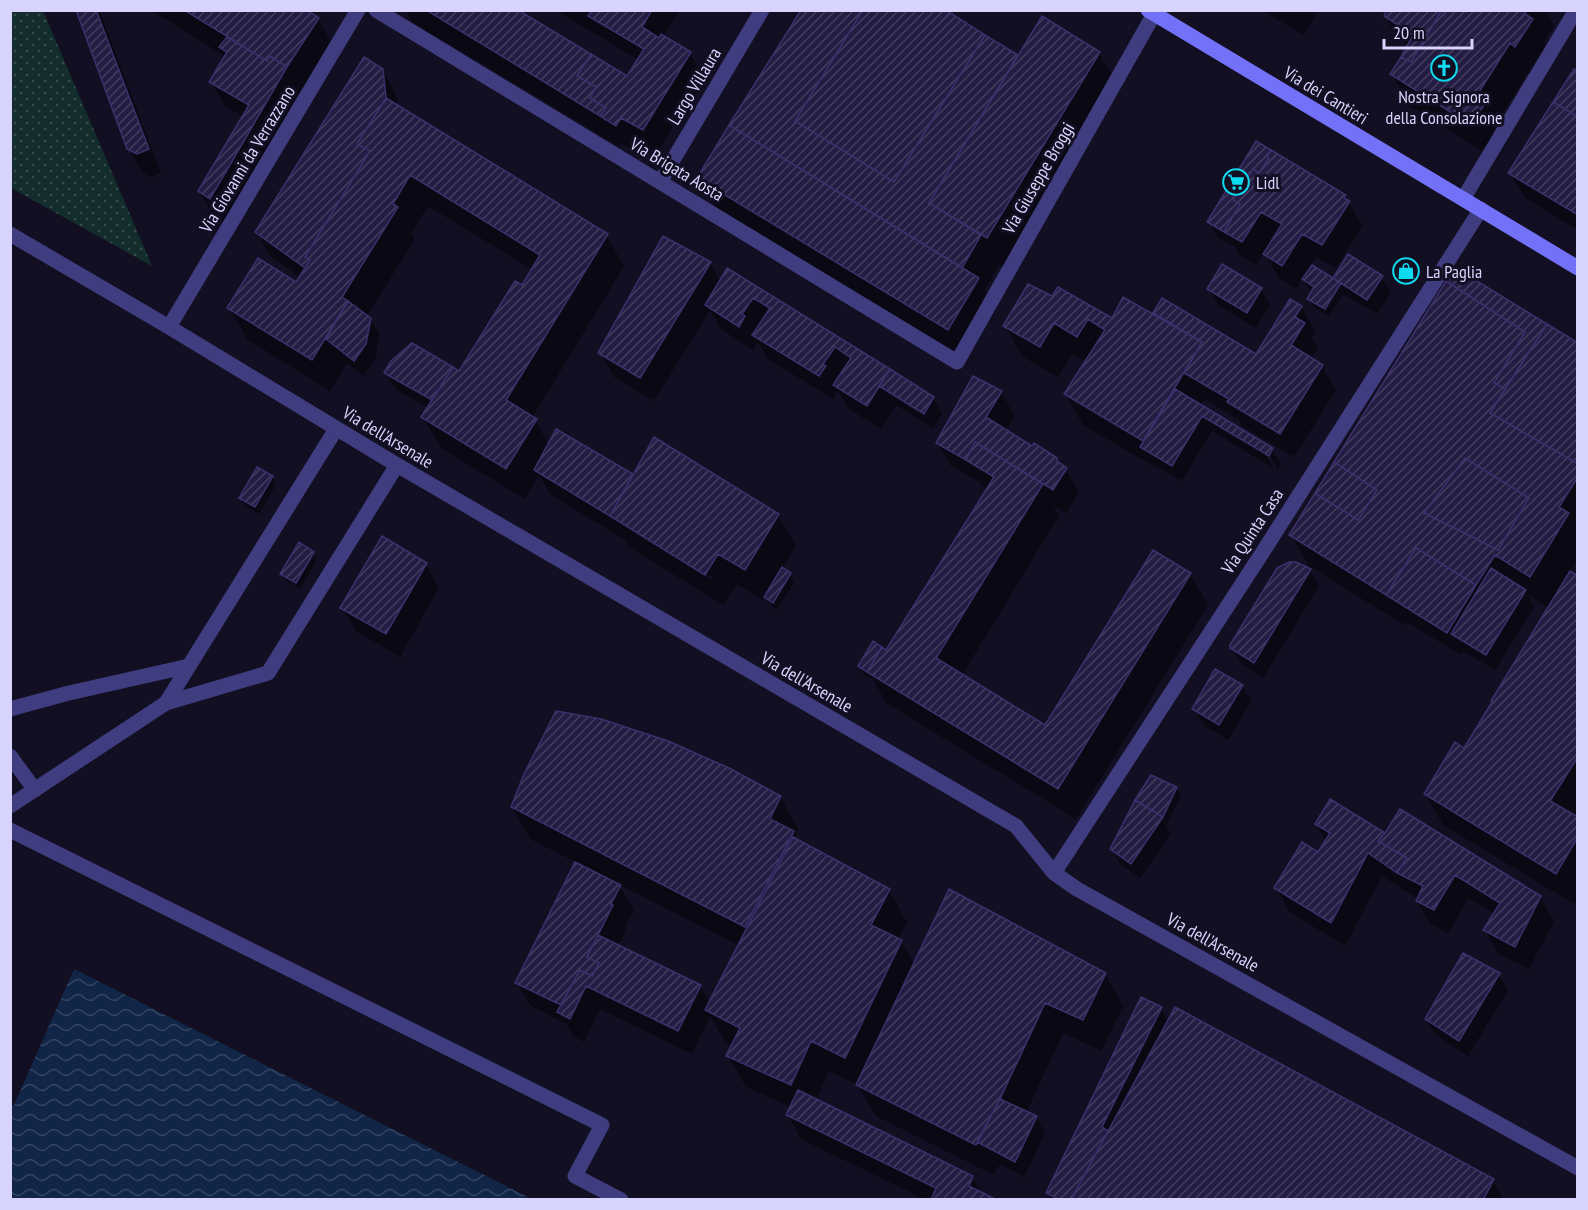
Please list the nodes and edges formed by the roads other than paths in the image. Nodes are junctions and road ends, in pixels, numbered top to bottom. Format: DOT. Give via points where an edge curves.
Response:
graph roads {
  1 [pos="358,10"];
  2 [pos="376,10"];
  3 [pos="762,10"];
  4 [pos="1576,10"];
  5 [pos="1151,12"];
  6 [pos="660,182"];
  7 [pos="1463,199"];
  8 [pos="1480,209"];
  9 [pos="10,234"];
  10 [pos="1578,268"];
  11 [pos="169,327"];
  12 [pos="957,362"];
  13 [pos="336,429"];
  14 [pos="397,465"];
  15 [pos="189,666"];
  16 [pos="166,703"];
  17 [pos="10,709"];
  18 [pos="10,756"];
  19 [pos="35,790"];
  20 [pos="10,806"];
  21 [pos="10,830"];
  22 [pos="1054,873"];
  23 [pos="1578,1168"];
  24 [pos="621,1200"];
  1 -- 11 [label="street, Via Giovanni da Verrazzano"];
  2 -- 6 [label="street, Via Brigata Aosta"];
  3 -- 6 [label="street, Largo Villaura"];
  4 -- 7 [label="street"];
  5 -- 7 [label="main road, Via dei Cantieri"];
  5 -- 12 [label="street, Via Giuseppe Broggi"];
  6 -- 12 [label="street, Via Brigata Aosta"];
  7 -- 8 [label="main road, Via dei Cantieri"];
  8 -- 10 [label="main road, Via dei Cantieri"];
  8 -- 22 [label="street, Via Quinta Casa"];
  9 -- 11 [label="street, Via dell'Arsenale"];
  11 -- 13 [label="street, Via dell'Arsenale"];
  13 -- 14 [label="street, Via dell'Arsenale"];
  13 -- 15 [label="street"];
  14 -- 16 [label="street" via="268,673"];
  14 -- 22 [label="street, Via dell'Arsenale" via="1016,826"];
  15 -- 16 [label="street"];
  15 -- 17 [label="street"];
  16 -- 19 [label="street"];
  18 -- 19 [label="street"];
  19 -- 20 [label="street"];
  21 -- 24 [label="street" via="602,1125 574,1176"];
  22 -- 23 [label="street, Via dell'Arsenale"];
}
